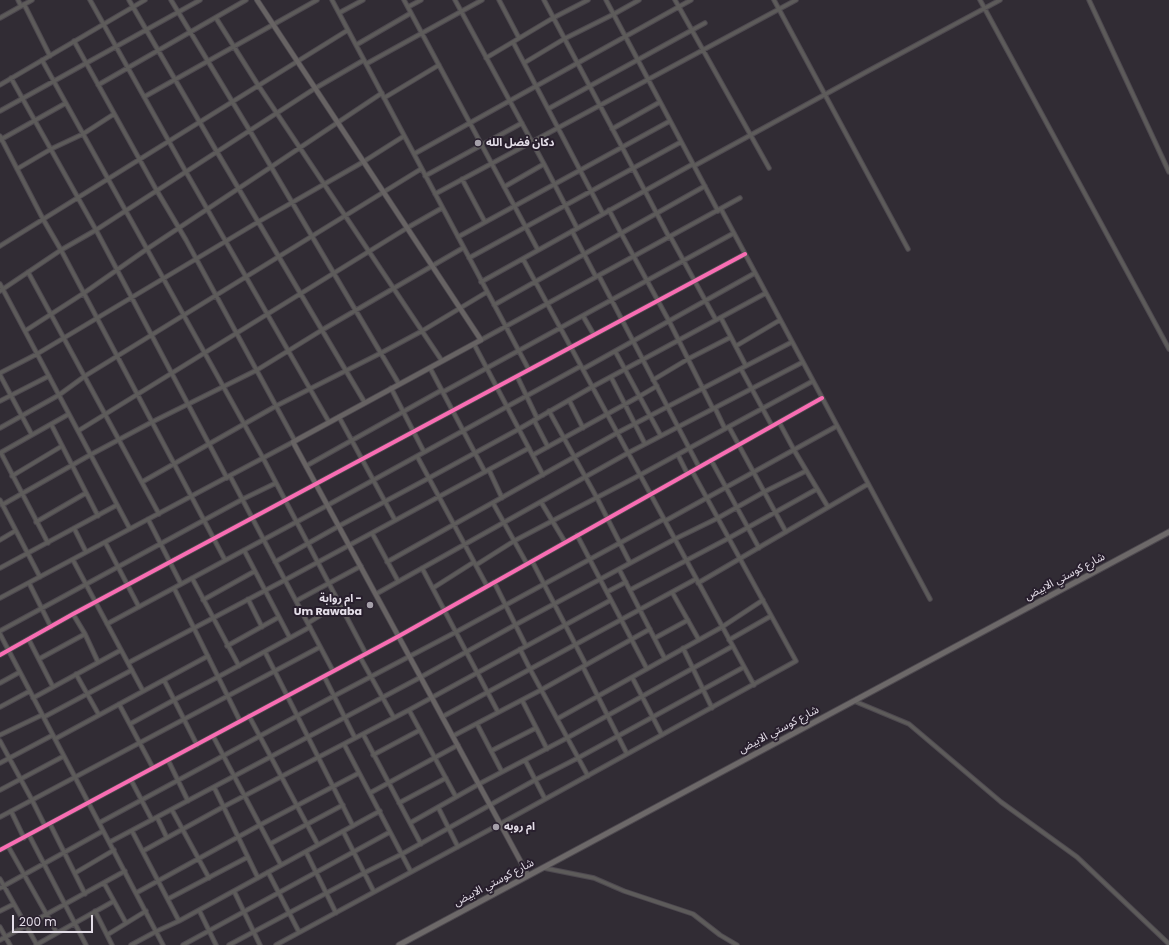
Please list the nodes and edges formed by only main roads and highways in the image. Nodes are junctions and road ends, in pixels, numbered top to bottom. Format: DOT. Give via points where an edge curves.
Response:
graph roads {
  1 [pos="257,0"];
  2 [pos="1169,532"];
  3 [pos="528,876"];
  4 [pos="399,945"];
  1 -- 3 [label="main road" via="481,340 294,441"];
  2 -- 3 [label="highway, شارع كوستي الابيض"];
  3 -- 4 [label="highway, شارع كوستي الابيض"];
}
